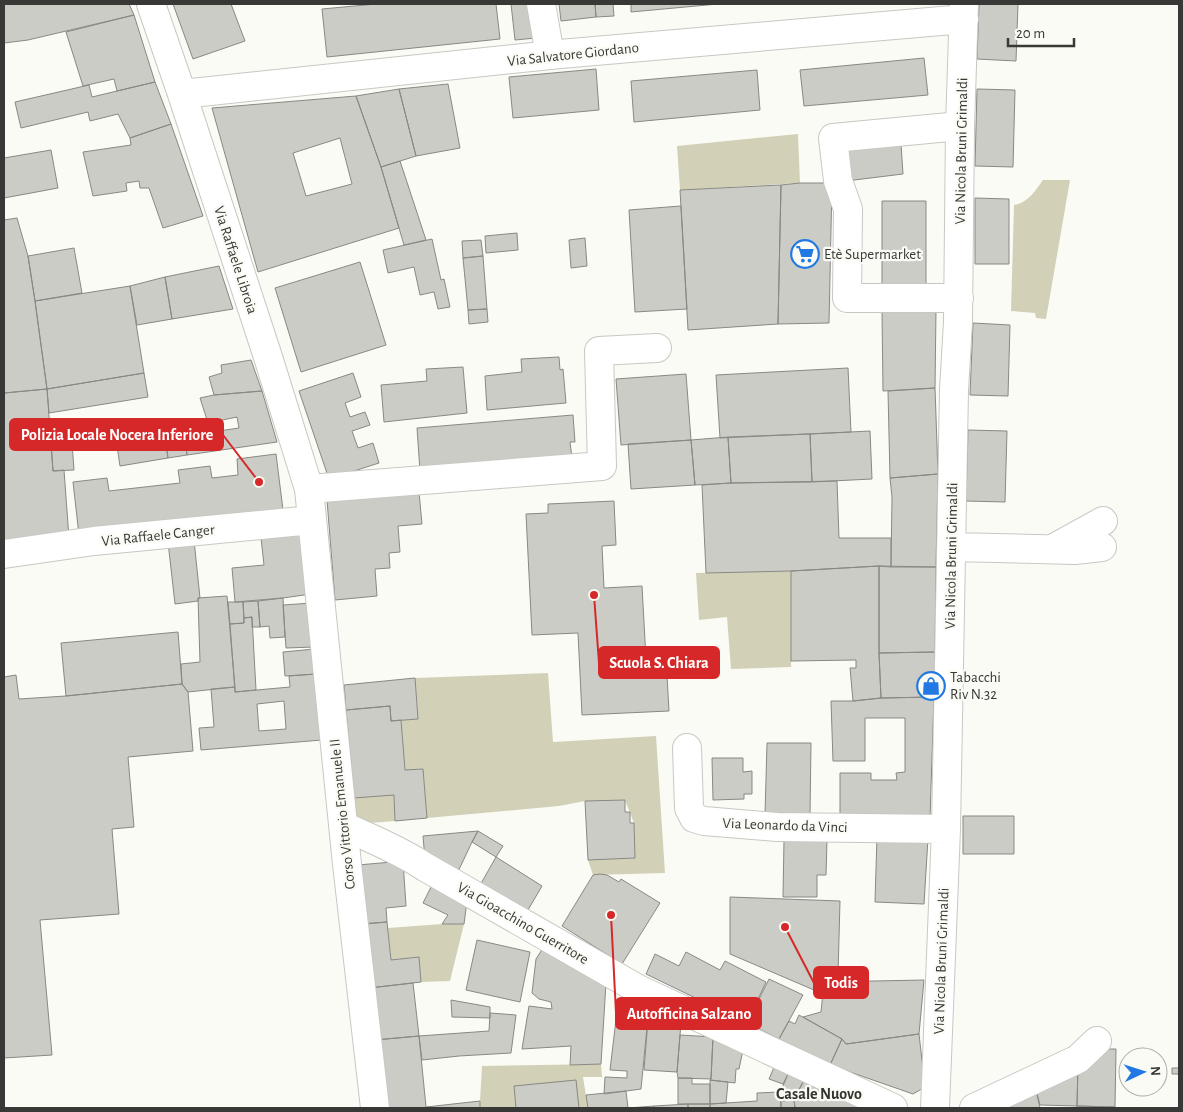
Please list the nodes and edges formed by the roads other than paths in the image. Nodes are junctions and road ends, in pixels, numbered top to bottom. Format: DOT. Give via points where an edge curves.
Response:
graph roads {
  1 [pos="151,4"];
  2 [pos="541,4"];
  3 [pos="964,11"];
  4 [pos="550,55"];
  5 [pos="182,94"];
  6 [pos="960,126"];
  7 [pos="959,298"];
  8 [pos="657,348"];
  9 [pos="308,489"];
  10 [pos="312,520"];
  11 [pos="1103,534"];
  12 [pos="952,547"];
  13 [pos="4,554"];
  14 [pos="687,748"];
  15 [pos="344,826"];
  16 [pos="946,828"];
  17 [pos="1097,1041"];
  18 [pos="374,1108"];
  19 [pos="893,1108"];
  20 [pos="935,1108"];
  21 [pos="974,1108"];
  1 -- 5 [label="street, Via Raffaele Libroia"];
  2 -- 4 [label="street"];
  3 -- 4 [label="street, Via Salvatore Giordano"];
  3 -- 6 [label="street, Via Nicola Bruni Grimaldi"];
  4 -- 5 [label="street, Via Salvatore Giordano"];
  5 -- 9 [label="street, Via Raffaele Libroia"];
  6 -- 7 [label="street, Via Nicola Bruni Grimaldi"];
  6 -- 7 [label="street" via="833,138 838,181 848,210 847,298"];
  7 -- 12 [label="street, Via Nicola Bruni Grimaldi"];
  8 -- 9 [label="street" via="599,351 602,466"];
  9 -- 10 [label="street, Via Raffaele Libroia"];
  10 -- 13 [label="street, Via Raffaele Canger" via="94,541"];
  10 -- 15 [label="street, Corso Vittorio Emanuele II"];
  11 -- 12 [label="street" via="1052,549"];
  12 -- 16 [label="street, Via Nicola Bruni Grimaldi"];
  14 -- 16 [label="street, Via Leonardo da Vinci" via="689,808 694,818 777,827"];
  15 -- 18 [label="street, Corso Vittorio Emanuele II"];
  15 -- 19 [label="street, Via Gioacchino Guerritore" via="402,853 638,989"];
  16 -- 20 [label="street, Via Nicola Bruni Grimaldi" via="931,944"];
  17 -- 21 [label="street" via="1078,1059"];
}
